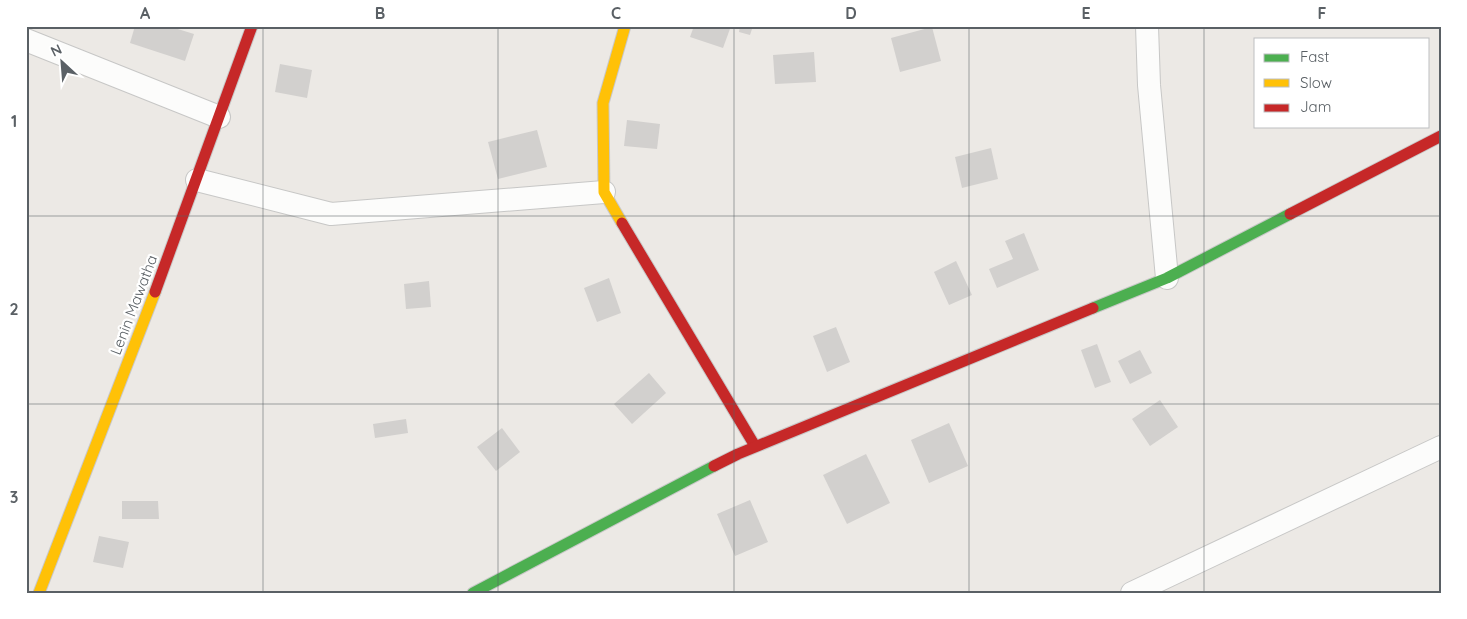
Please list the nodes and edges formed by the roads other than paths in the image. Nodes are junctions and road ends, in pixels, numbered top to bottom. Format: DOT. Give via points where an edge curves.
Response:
graph roads {
  1 [pos="252,26"];
  2 [pos="625,26"];
  3 [pos="1148,26"];
  4 [pos="26,40"];
  5 [pos="219,117"];
  6 [pos="1441,136"];
  7 [pos="197,180"];
  8 [pos="604,192"];
  9 [pos="1167,278"];
  10 [pos="755,446"];
  11 [pos="1441,447"];
  12 [pos="39,593"];
  13 [pos="473,593"];
  14 [pos="1132,593"];
  1 -- 5 [label="street, Lenin Mawatha"];
  2 -- 8 [label="street" via="603,103"];
  3 -- 9 [label="street" via="1149,85"];
  4 -- 5 [label="street"];
  5 -- 7 [label="street, Lenin Mawatha"];
  6 -- 9 [label="street"];
  7 -- 8 [label="street" via="331,214"];
  7 -- 12 [label="street, Lenin Mawatha"];
  8 -- 10 [label="street"];
  9 -- 10 [label="street"];
  10 -- 13 [label="street"];
  11 -- 14 [label="street"];
}
